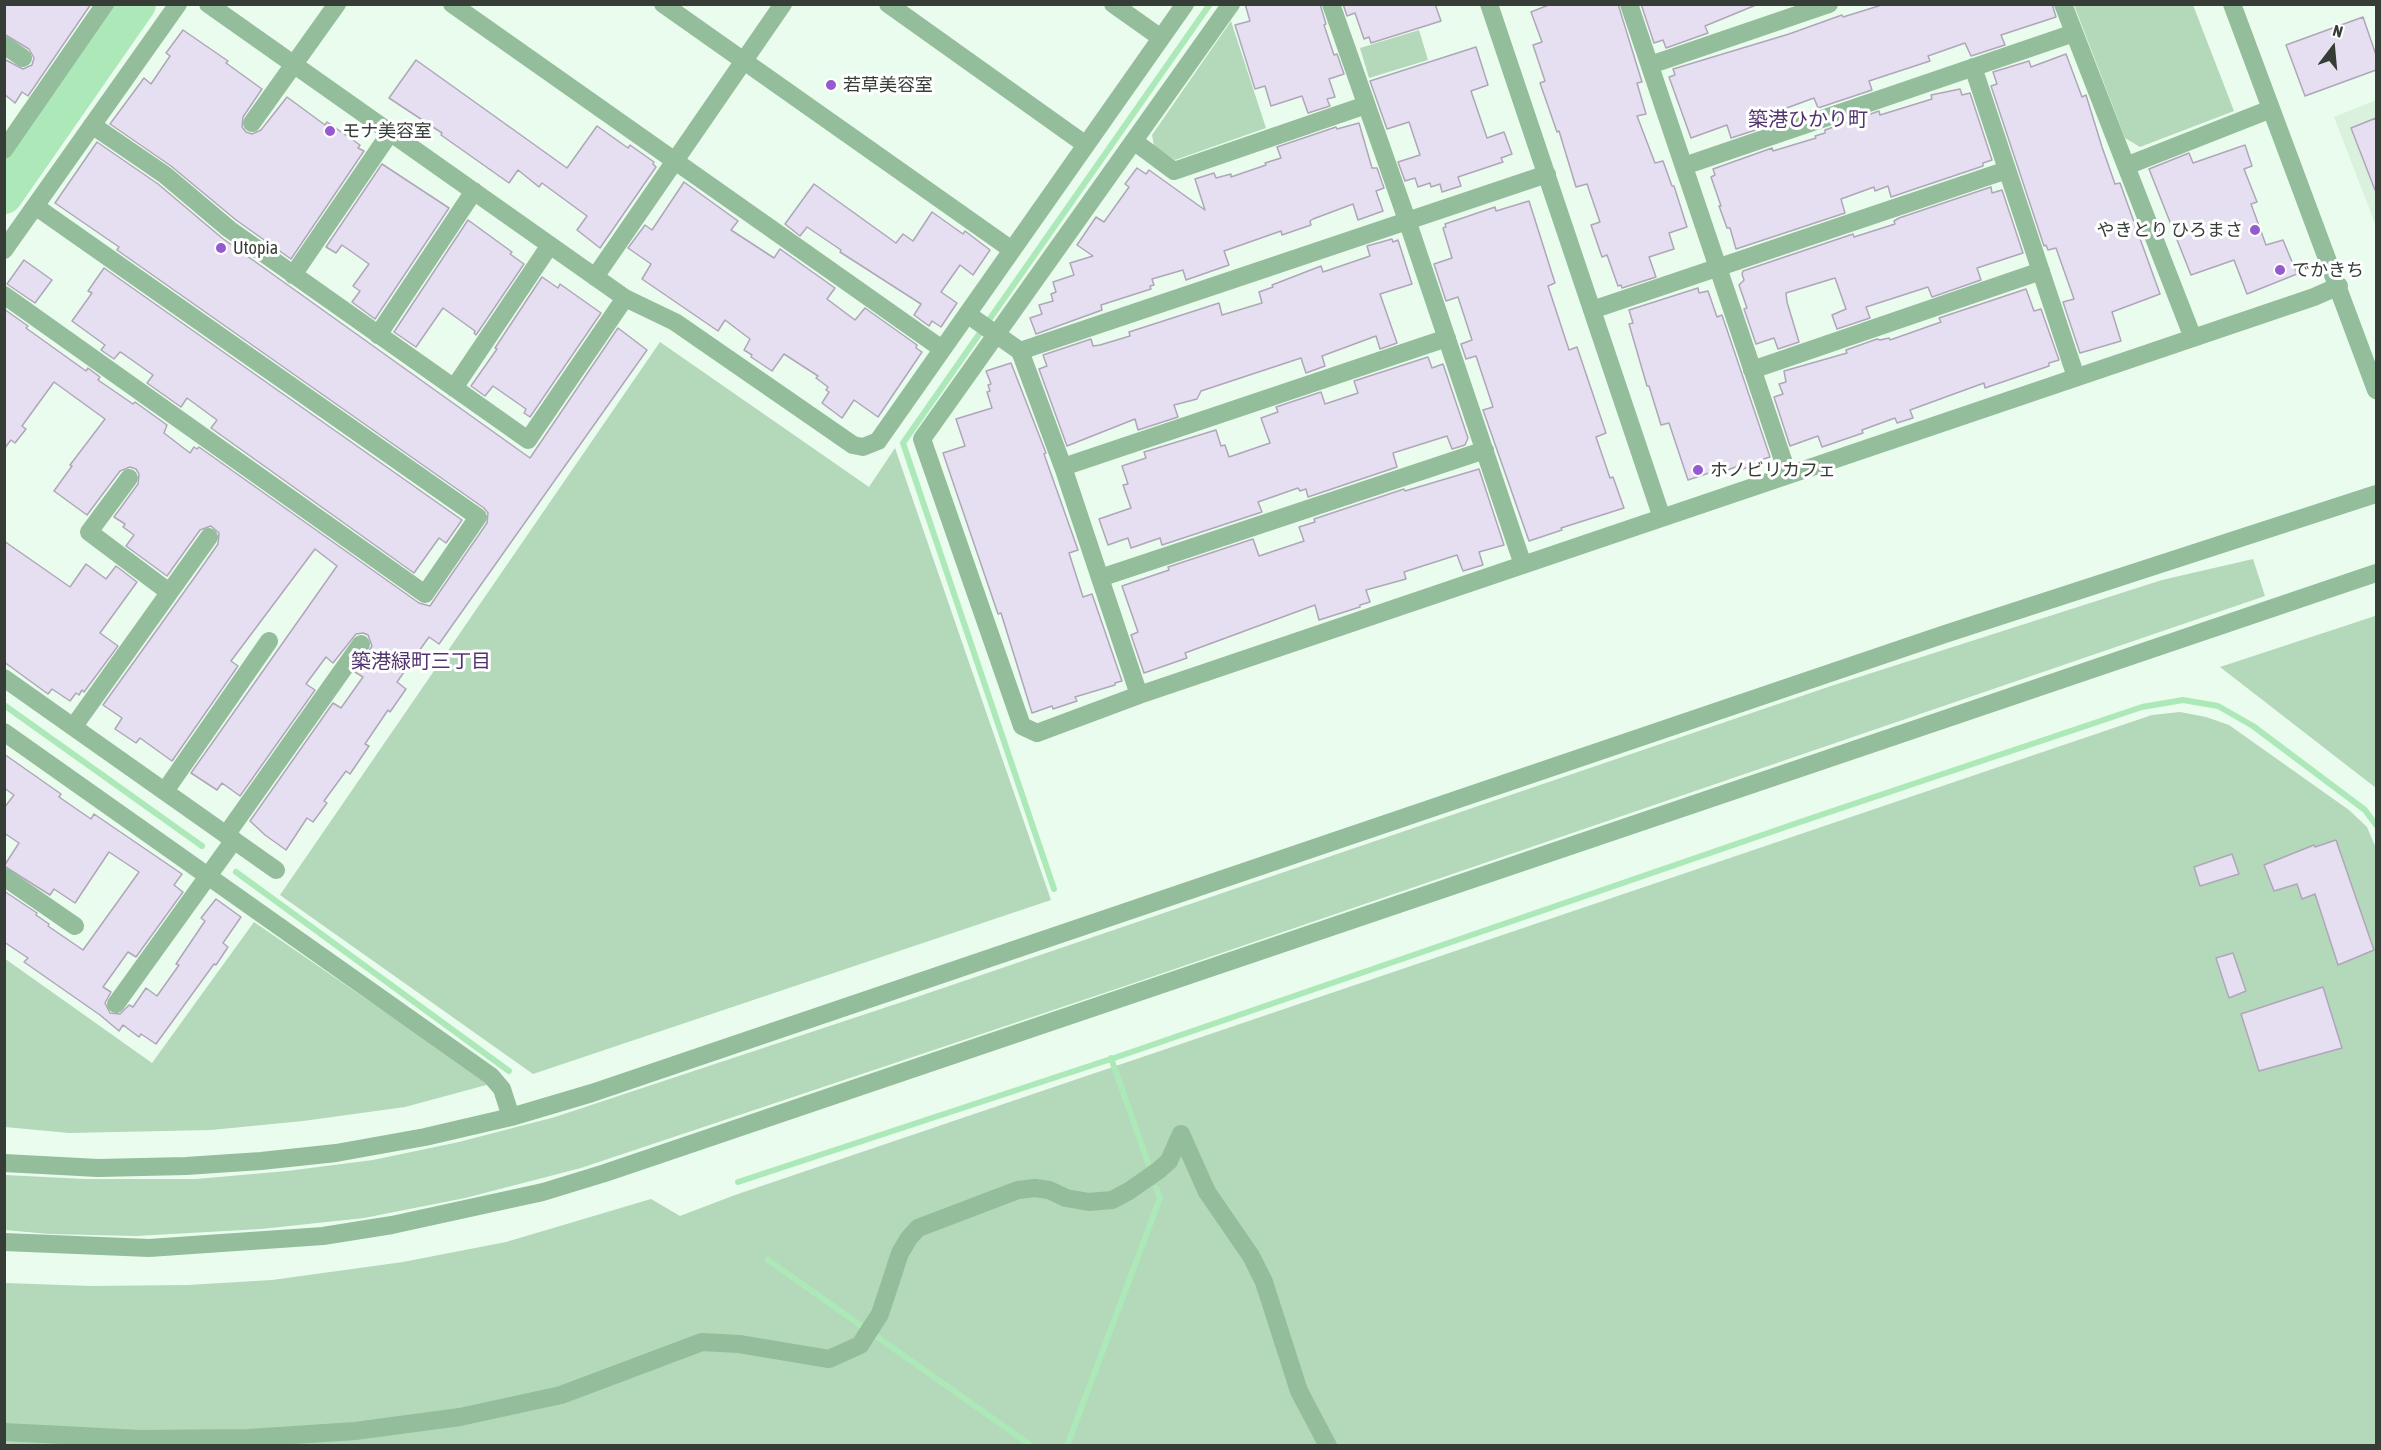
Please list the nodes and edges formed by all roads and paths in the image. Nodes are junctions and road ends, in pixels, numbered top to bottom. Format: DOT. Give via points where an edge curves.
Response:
graph roads {
  1 [pos="105,4"];
  2 [pos="178,4"];
  3 [pos="208,4"];
  4 [pos="338,4"];
  5 [pos="452,4"];
  6 [pos="663,4"];
  7 [pos="783,4"];
  8 [pos="888,4"];
  9 [pos="1113,4"];
  10 [pos="1185,4"];
  11 [pos="1231,4"];
  12 [pos="1331,4"];
  13 [pos="1629,4"];
  14 [pos="1829,4"];
  15 [pos="2063,4"];
  16 [pos="2232,4"];
  17 [pos="1489,5"];
  18 [pos="2074,33"];
  19 [pos="1161,38"];
  20 [pos="4,45"];
  21 [pos="23,58"];
  22 [pos="743,61"];
  23 [pos="294,64"];
  24 [pos="1650,65"];
  25 [pos="1973,68"];
  26 [pos="1366,105"];
  27 [pos="2271,109"];
  28 [pos="252,123"];
  29 [pos="92,124"];
  30 [pos="390,133"];
  31 [pos="1135,142"];
  32 [pos="1086,145"];
  33 [pos="4,150"];
  34 [pos="675,160"];
  35 [pos="1684,166"];
  36 [pos="2126,166"];
  37 [pos="2007,170"];
  38 [pos="1547,174"];
  39 [pos="474,191"];
  40 [pos="35,206"];
  41 [pos="1407,220"];
  42 [pos="550,245"];
  43 [pos="4,249"];
  44 [pos="1012,250"];
  45 [pos="1718,268"];
  46 [pos="2041,271"];
  47 [pos="293,275"];
  48 [pos="595,277"];
  49 [pos="2339,286"];
  50 [pos="4,295"];
  51 [pos="625,298"];
  52 [pos="1592,310"];
  53 [pos="983,325"];
  54 [pos="378,335"];
  55 [pos="1447,338"];
  56 [pos="2193,338"];
  57 [pos="942,349"];
  58 [pos="1020,351"];
  59 [pos="1752,370"];
  60 [pos="2076,378"];
  61 [pos="454,388"];
  62 [pos="2376,390"];
  63 [pos="1485,450"];
  64 [pos="1063,467"];
  65 [pos="1788,475"];
  66 [pos="129,478"];
  67 [pos="2376,494"];
  68 [pos="1662,518"];
  69 [pos="208,537"];
  70 [pos="1523,565"];
  71 [pos="2376,573"];
  72 [pos="1100,579"];
  73 [pos="170,592"];
  74 [pos="269,641"];
  75 [pos="361,644"];
  76 [pos="4,678"];
  77 [pos="1139,695"];
  78 [pos="74,726"];
  79 [pos="4,732"];
  80 [pos="165,791"];
  81 [pos="230,838"];
  82 [pos="276,870"];
  83 [pos="207,876"];
  84 [pos="4,877"];
  85 [pos="75,926"];
  86 [pos="116,1004"];
  87 [pos="511,1117"];
  88 [pos="4,1163"];
  89 [pos="4,1242"];
  90 [pos="4,1432"];
  91 [pos="1328,1446"];
  1 -- 33 [label="street"];
  2 -- 29 [label="street"];
  3 -- 23 [label="street"];
  4 -- 23 [label="street"];
  5 -- 34 [label="street"];
  6 -- 22 [label="street"];
  7 -- 22 [label="street"];
  8 -- 32 [label="street"];
  9 -- 19 [label="street"];
  10 -- 19 [label="street"];
  11 -- 31 [label="street"];
  12 -- 26 [label="street"];
  13 -- 24 [label="street"];
  14 -- 24 [label="street"];
  15 -- 18 [label="street"];
  16 -- 27 [label="street"];
  17 -- 38 [label="street"];
  18 -- 25 [label="street"];
  18 -- 36 [label="street"];
  19 -- 32 [label="street"];
  20 -- 21 [label="street"];
  22 -- 34 [label="street"];
  22 -- 44 [label="street"];
  23 -- 28 [label="street"];
  23 -- 30 [label="street"];
  24 -- 35 [label="street"];
  25 -- 35 [label="street"];
  25 -- 37 [label="street"];
  26 -- 31 [label="street" via="1174,171"];
  26 -- 41 [label="street"];
  27 -- 36 [label="street"];
  27 -- 49 [label="street"];
  29 -- 40 [label="street"];
  29 -- 47 [label="street" via="165,175 229,229"];
  30 -- 39 [label="street"];
  30 -- 47 [label="street"];
  31 -- 53 [label="street"];
  32 -- 44 [label="street"];
  34 -- 48 [label="street"];
  34 -- 57 [label="street"];
  35 -- 45 [label="street"];
  36 -- 56 [label="street"];
  37 -- 45 [label="street"];
  37 -- 46 [label="street"];
  38 -- 41 [label="street"];
  38 -- 52 [label="street"];
  39 -- 42 [label="street"];
  39 -- 54 [label="street"];
  40 -- 43 [label="street"];
  40 -- 50 [label="street" via="478,517 425,594"];
  41 -- 55 [label="street"];
  41 -- 58 [label="street"];
  42 -- 48 [label="street"];
  42 -- 61 [label="street"];
  44 -- 53 [label="street"];
  45 -- 52 [label="street"];
  45 -- 59 [label="street"];
  46 -- 59 [label="street"];
  46 -- 60 [label="street"];
  47 -- 54 [label="street"];
  48 -- 51 [label="street"];
  49 -- 56 [label="street"];
  49 -- 62 [label="street"];
  51 -- 57 [label="street" via="675,322 853,446 878,441"];
  51 -- 61 [label="street" via="528,440"];
  52 -- 68 [label="street"];
  53 -- 57 [label="street"];
  53 -- 58 [label="street"];
  53 -- 77 [label="street" via="922,439 1022,726 1037,733"];
  54 -- 61 [label="street"];
  55 -- 63 [label="street"];
  55 -- 64 [label="street"];
  56 -- 60 [label="street"];
  58 -- 64 [label="street"];
  59 -- 65 [label="street"];
  60 -- 65 [label="street"];
  63 -- 70 [label="street"];
  63 -- 72 [label="street"];
  64 -- 72 [label="street"];
  65 -- 68 [label="street"];
  66 -- 73 [label="street" via="89,532"];
  67 -- 87 [label="street" via="1933,638 626,1082"];
  68 -- 70 [label="street"];
  69 -- 73 [label="street"];
  70 -- 77 [label="street"];
  71 -- 89 [label="street" via="543,1192 392,1225 312,1237 149,1248"];
  72 -- 77 [label="street"];
  73 -- 78 [label="street"];
  74 -- 80 [label="street"];
  75 -- 81 [label="street"];
  76 -- 78 [label="street"];
  78 -- 80 [label="street"];
  79 -- 83 [label="street"];
  80 -- 81 [label="street"];
  81 -- 82 [label="street"];
  81 -- 83 [label="street"];
  83 -- 86 [label="street"];
  83 -- 87 [label="street" via="491,1076 505,1094"];
  84 -- 85 [label="street"];
  87 -- 88 [label="street" via="336,1153 261,1161 98,1168"];
  90 -- 91 [label="street" via="206,1439 355,1431 460,1417 561,1395 702,1342 829,1359 860,1345 880,1314 900,1253 918,1228 1018,1190 1048,1190 1089,1202 1112,1200 1169,1161 1181,1134 1207,1192 1264,1282 1299,1391"];
}
